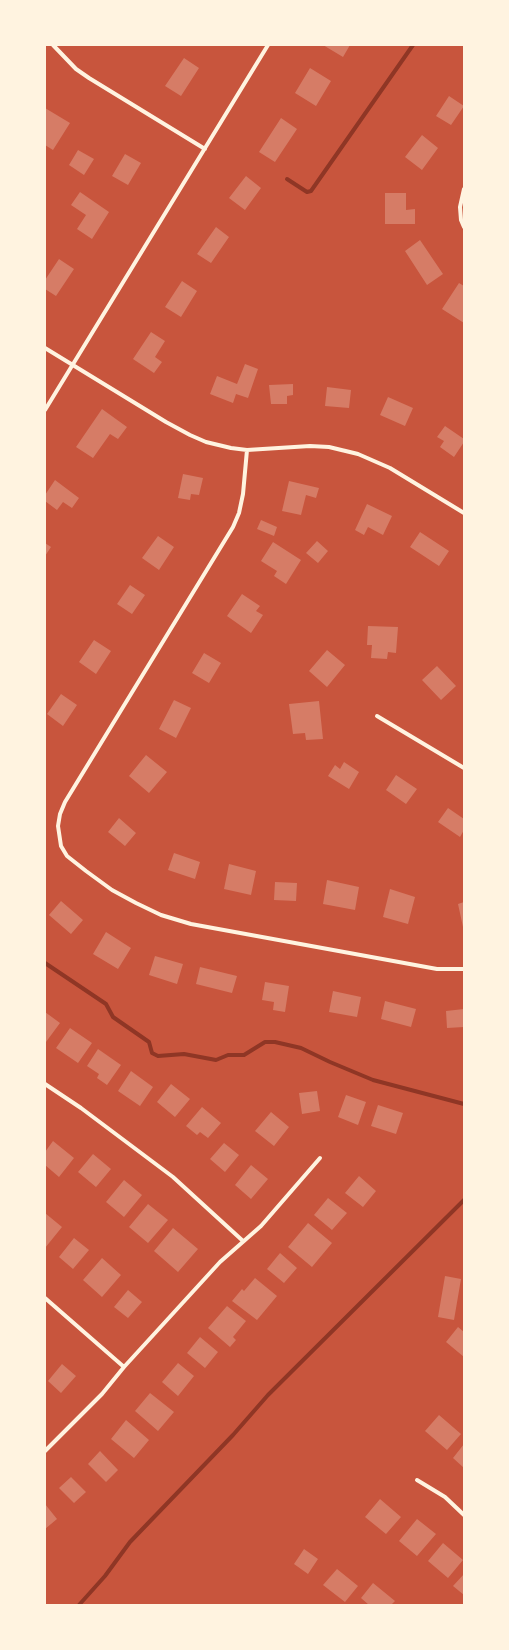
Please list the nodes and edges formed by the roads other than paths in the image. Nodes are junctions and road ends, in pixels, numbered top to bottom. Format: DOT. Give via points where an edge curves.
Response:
graph roads {
  1 [pos="53,45"];
  2 [pos="268,45"];
  3 [pos="205,149"];
  4 [pos="464,189"];
  5 [pos="464,227"];
  6 [pos="45,348"];
  7 [pos="72,365"];
  8 [pos="45,410"];
  9 [pos="247,450"];
  10 [pos="464,512"];
  11 [pos="377,716"];
  12 [pos="464,768"];
  13 [pos="464,969"];
  14 [pos="45,1084"];
  15 [pos="320,1158"];
  16 [pos="243,1241"];
  17 [pos="45,1298"];
  18 [pos="124,1368"];
  19 [pos="45,1451"];
  20 [pos="417,1480"];
  21 [pos="464,1515"];
  1 -- 3 [label="street" via="88,78"];
  2 -- 3 [label="street"];
  3 -- 7 [label="street"];
  4 -- 5 [label="street" via="460,207"];
  6 -- 7 [label="street"];
  7 -- 8 [label="street"];
  7 -- 9 [label="street" via="190,435 206,442"];
  9 -- 10 [label="street" via="310,446 329,447 358,454 390,468"];
  9 -- 13 [label="street" via="244,494 233,527 65,802 58,826 61,846 67,856 112,890 161,915 191,924 437,969"];
  11 -- 12 [label="street"];
  14 -- 16 [label="street" via="173,1177"];
  15 -- 16 [label="street" via="261,1226"];
  16 -- 18 [label="street" via="201,1282"];
  17 -- 18 [label="street"];
  18 -- 19 [label="street" via="83,1416"];
  20 -- 21 [label="street"];
}
